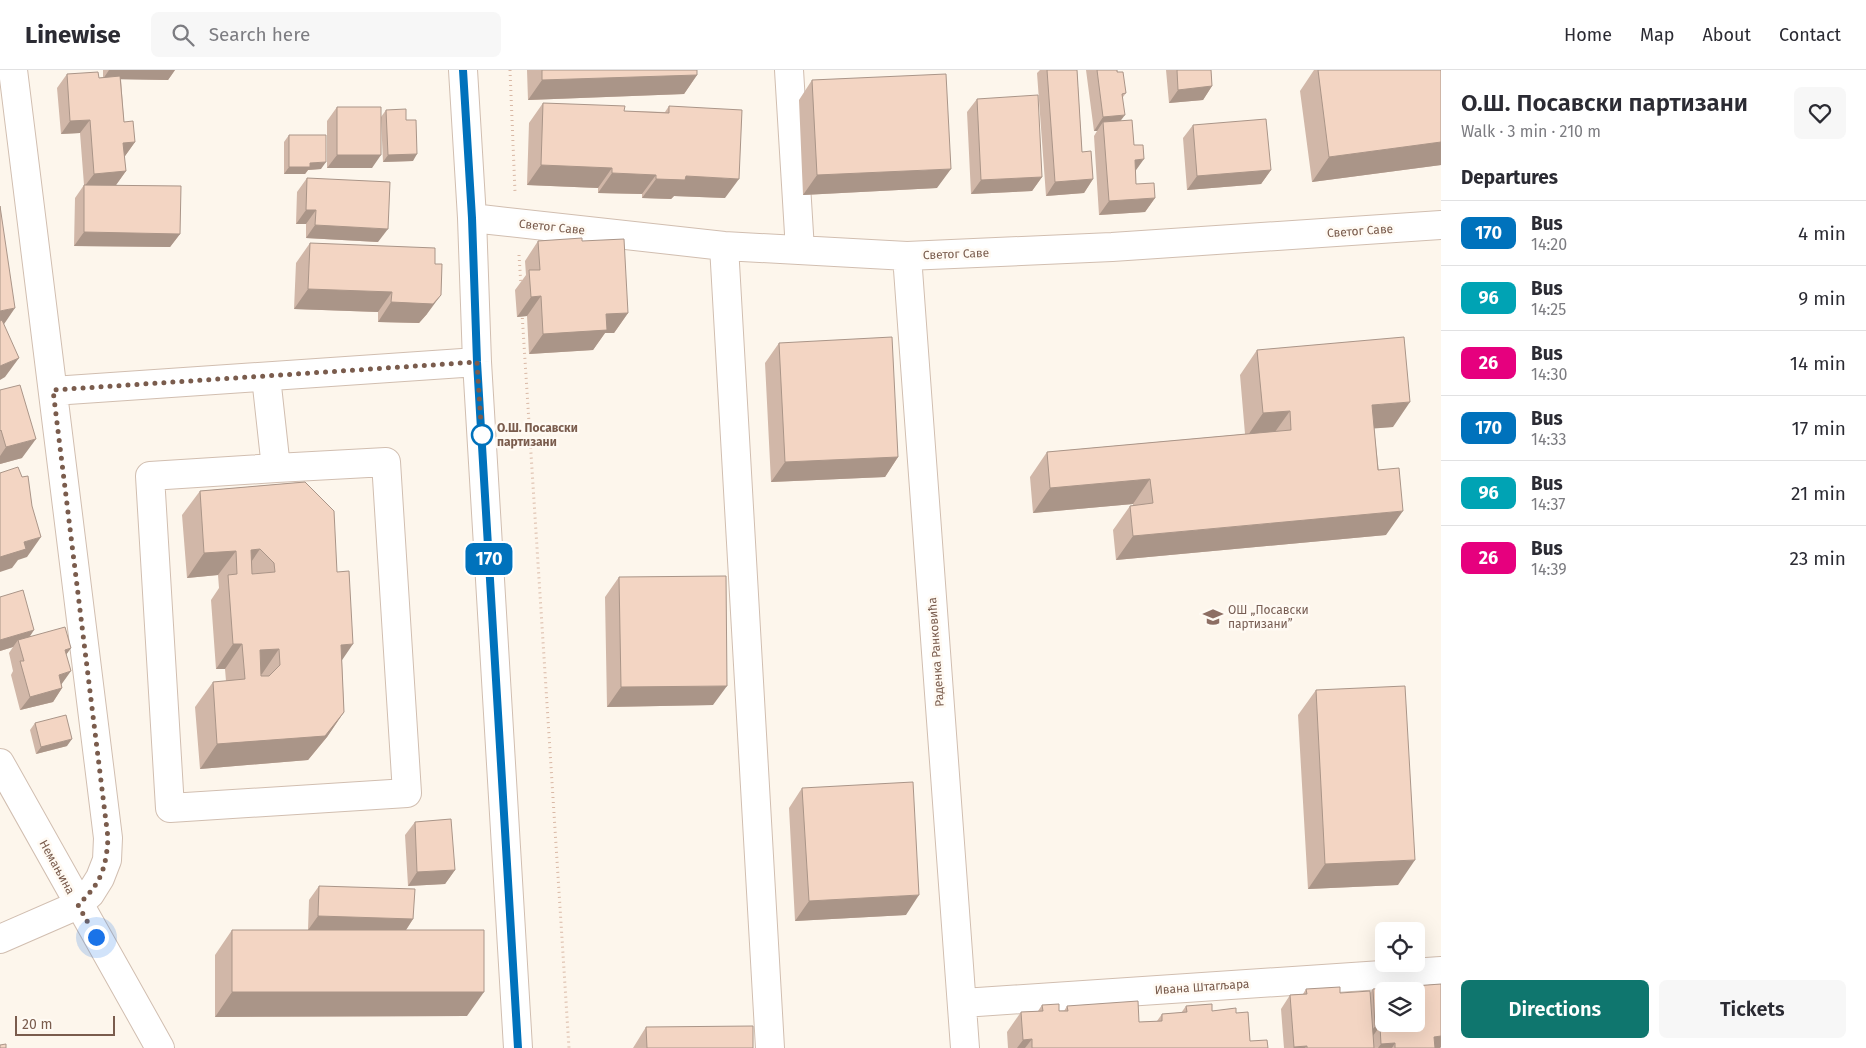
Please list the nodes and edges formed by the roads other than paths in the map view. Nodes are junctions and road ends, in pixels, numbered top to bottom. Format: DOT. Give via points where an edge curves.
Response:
graph roads {
  1 [pos="13,70"];
  2 [pos="463,70"];
  3 [pos="789,70"];
  4 [pos="472,218"];
  5 [pos="1441,225"];
  6 [pos="724,246"];
  7 [pos="800,250"];
  8 [pos="907,256"];
  9 [pos="477,362"];
  10 [pos="266,377"];
  11 [pos="53,390"];
  12 [pos="276,468"];
  13 [pos="0,763"];
  14 [pos="78,905"];
  15 [pos="0,939"];
  16 [pos="1441,971"];
  17 [pos="963,1003"];
  18 [pos="160,1048"];
  19 [pos="518,1048"];
  20 [pos="770,1048"];
  21 [pos="965,1048"];
  1 -- 11 [label="street"];
  2 -- 4 [label="street"];
  3 -- 7 [label="street"];
  4 -- 6 [label="street, Светог Саве"];
  4 -- 9 [label="street"];
  5 -- 8 [label="street, Светог Саве" via="1112,247"];
  6 -- 7 [label="street, Светог Саве"];
  6 -- 20 [label="street"];
  7 -- 8 [label="street, Светог Саве"];
  8 -- 17 [label="street, Раденка Ранковића"];
  9 -- 10 [label="street"];
  9 -- 19 [label="street"];
  10 -- 11 [label="street"];
  10 -- 12 [label="street"];
  11 -- 14 [label="street" via="108,838 107,860 100,878"];
  12 -- 12 [label="street" via="386,462 407,793 170,808 150,476"];
  13 -- 14 [label="street, Немањина"];
  14 -- 15 [label="street"];
  14 -- 18 [label="street, Немањина"];
  16 -- 17 [label="street, Ивана Штагљара"];
  17 -- 21 [label="street, Раденка Ранковића"];
}
